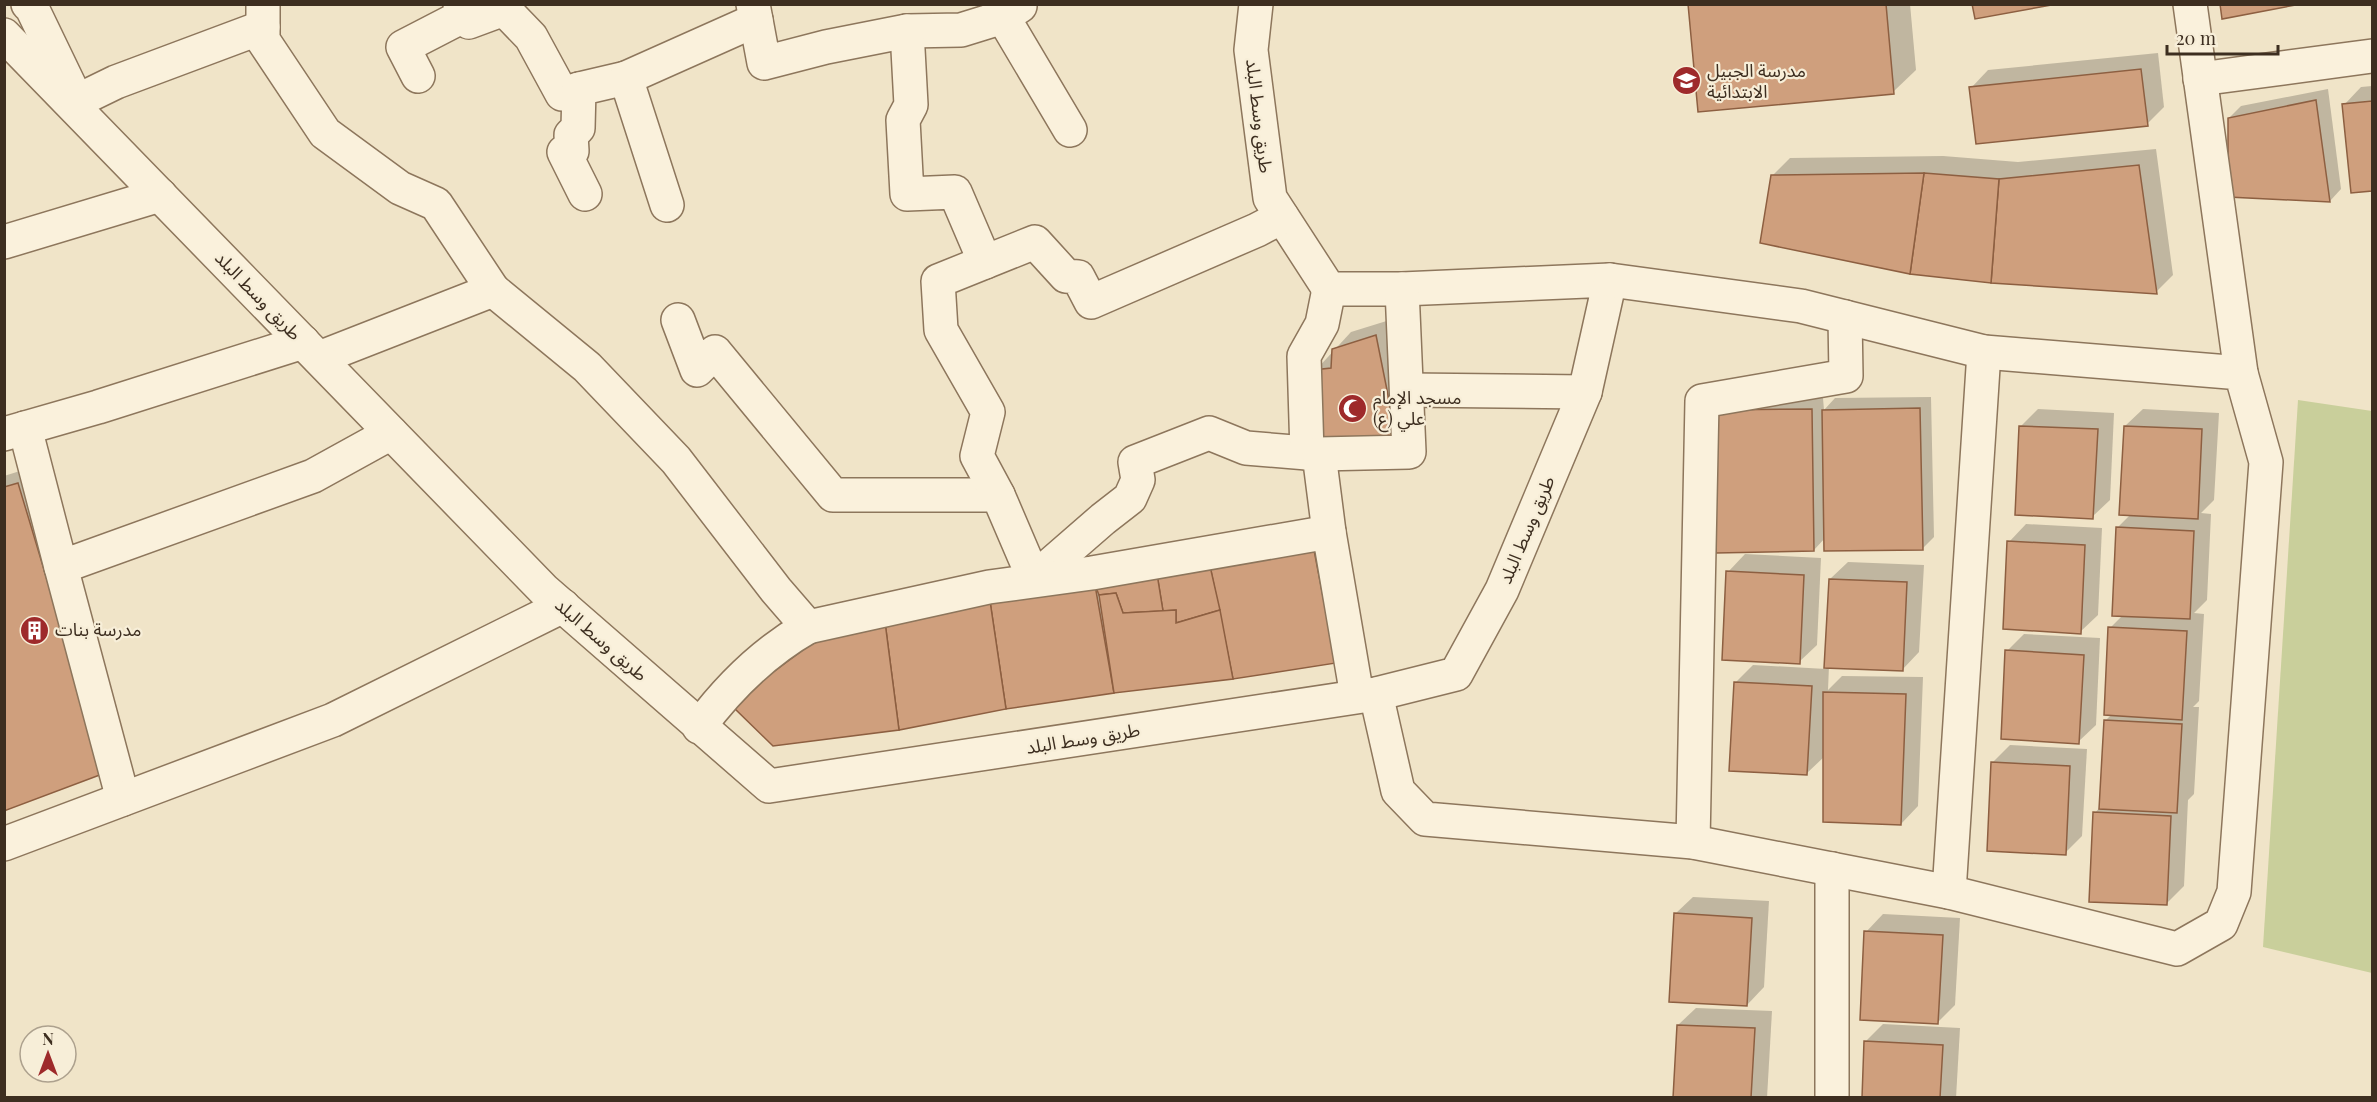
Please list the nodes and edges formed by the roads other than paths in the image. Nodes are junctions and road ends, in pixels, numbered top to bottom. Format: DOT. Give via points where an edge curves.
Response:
graph roads {
  1 [pos="28,4"];
  2 [pos="1256,4"];
  3 [pos="2190,4"];
  4 [pos="461,10"];
  5 [pos="1012,11"];
  6 [pos="755,12"];
  7 [pos="263,16"];
  8 [pos="907,31"];
  9 [pos="4,35"];
  10 [pos="2373,56"];
  11 [pos="418,76"];
  12 [pos="626,78"];
  13 [pos="2200,79"];
  14 [pos="579,89"];
  15 [pos="81,109"];
  16 [pos="1070,130"];
  17 [pos="585,194"];
  18 [pos="160,195"];
  19 [pos="667,205"];
  20 [pos="1282,217"];
  21 [pos="4,242"];
  22 [pos="986,262"];
  23 [pos="1610,280"];
  24 [pos="1329,289"];
  25 [pos="1402,289"];
  26 [pos="493,290"];
  27 [pos="1845,317"];
  28 [pos="678,320"];
  29 [pos="311,350"];
  30 [pos="1983,351"];
  31 [pos="2241,373"];
  32 [pos="1408,390"];
  33 [pos="1584,392"];
  34 [pos="15,431"];
  35 [pos="391,433"];
  36 [pos="1313,454"];
  37 [pos="998,495"];
  38 [pos="1329,532"];
  39 [pos="60,567"];
  40 [pos="1034,579"];
  41 [pos="563,606"];
  42 [pos="808,627"];
  43 [pos="1367,695"];
  44 [pos="699,727"];
  45 [pos="123,799"];
  46 [pos="1693,842"];
  47 [pos="4,844"];
  48 [pos="1832,869"];
  49 [pos="1949,892"];
  50 [pos="1832,1098"];
  1 -- 15 [label="street"];
  2 -- 20 [label="street, طريق وسط البلد" via="1251,50 1270,198"];
  3 -- 13 [label="street"];
  4 -- 11 [label="street" via="403,47"];
  4 -- 14 [label="street" via="469,22 504,9 531,37 562,94"];
  5 -- 8 [label="street" via="961,30"];
  5 -- 16 [label="street"];
  6 -- 8 [label="street" via="764,63"];
  6 -- 12 [label="street"];
  7 -- 15 [label="street" via="116,82"];
  7 -- 26 [label="street" via="263,40 325,133 400,188 436,204"];
  8 -- 22 [label="street" via="911,105 903,120 907,194 955,192"];
  9 -- 15 [label="street, طريق وسط البلد"];
  10 -- 13 [label="street"];
  12 -- 14 [label="street"];
  12 -- 19 [label="street"];
  13 -- 31 [label="street"];
  14 -- 17 [label="street" via="578,128 571,135 572,151 564,152"];
  15 -- 18 [label="street, طريق وسط البلد"];
  18 -- 21 [label="street"];
  18 -- 29 [label="street, طريق وسط البلد"];
  20 -- 22 [label="street" via="1090,302 1078,277 1066,276 1035,242"];
  20 -- 24 [label="street, طريق وسط البلد"];
  22 -- 37 [label="street" via="938,281 940,330 988,412 977,456"];
  23 -- 25 [label="street"];
  23 -- 27 [label="street" via="1802,306"];
  23 -- 33 [label="street, طريق وسط البلد"];
  24 -- 25 [label="street"];
  24 -- 36 [label="street" via="1322,324 1304,356"];
  25 -- 32 [label="street"];
  26 -- 29 [label="street"];
  26 -- 42 [label="street" via="587,367 676,460"];
  27 -- 30 [label="street"];
  27 -- 46 [label="street" via="1846,376 1702,401"];
  28 -- 37 [label="street" via="697,370 715,351 833,495"];
  29 -- 34 [label="street"];
  29 -- 35 [label="street, طريق وسط البلد"];
  30 -- 31 [label="street"];
  30 -- 49 [label="street"];
  31 -- 49 [label="street" via="2266,462 2234,892 2221,924 2177,949"];
  32 -- 33 [label="street"];
  32 -- 36 [label="street" via="1409,452"];
  33 -- 43 [label="street, طريق وسط البلد" via="1502,590 1456,675"];
  34 -- 39 [label="street"];
  35 -- 39 [label="street" via="313,477"];
  35 -- 41 [label="street, طريق وسط البلد"];
  36 -- 38 [label="street"];
  36 -- 40 [label="street" via="1246,448 1209,433 1135,462 1138,480 1130,498"];
  37 -- 40 [label="street"];
  38 -- 40 [label="street" via="1092,573"];
  38 -- 43 [label="street"];
  39 -- 45 [label="street"];
  40 -- 42 [label="street"];
  41 -- 44 [label="street, طريق وسط البلد"];
  41 -- 45 [label="street" via="333,720"];
  42 -- 44 [label="street" via="788,639 721,697"];
  43 -- 44 [label="street, طريق وسط البلد" via="769,786"];
  43 -- 46 [label="street" via="1398,791 1425,819"];
  45 -- 47 [label="street"];
  46 -- 48 [label="street"];
  48 -- 49 [label="street"];
  48 -- 50 [label="street"];
}
